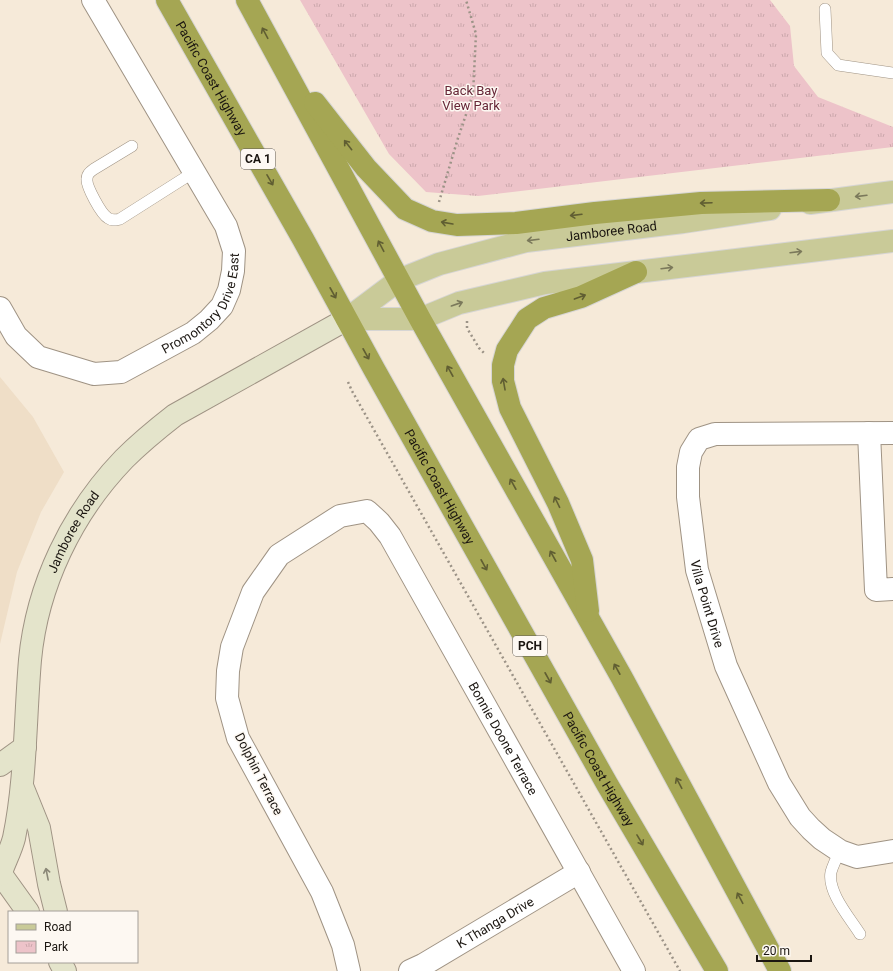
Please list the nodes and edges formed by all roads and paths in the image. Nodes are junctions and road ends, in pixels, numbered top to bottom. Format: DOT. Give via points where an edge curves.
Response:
graph roads {
  1 [pos="93,0"];
  2 [pos="167,0"];
  3 [pos="247,0"];
  4 [pos="470,0"];
  5 [pos="466,1"];
  6 [pos="825,9"];
  7 [pos="277,55"];
  8 [pos="893,73"];
  9 [pos="132,146"];
  10 [pos="194,172"];
  11 [pos="893,192"];
  12 [pos="829,200"];
  13 [pos="438,203"];
  14 [pos="893,241"];
  15 [pos="636,272"];
  16 [pos="399,280"];
  17 [pos="0,308"];
  18 [pos="420,318"];
  19 [pos="347,319"];
  20 [pos="467,320"];
  21 [pos="488,358"];
  22 [pos="348,382"];
  23 [pos="869,433"];
  24 [pos="893,433"];
  25 [pos="367,511"];
  26 [pos="893,589"];
  27 [pos="589,620"];
  28 [pos="25,747"];
  29 [pos="0,765"];
  30 [pos="22,786"];
  31 [pos="840,851"];
  32 [pos="893,851"];
  33 [pos="578,872"];
  34 [pos="0,874"];
  35 [pos="27,911"];
  36 [pos="56,911"];
  37 [pos="860,934"];
  38 [pos="349,971"];
  39 [pos="410,971"];
  40 [pos="634,971"];
  41 [pos="680,971"];
  42 [pos="717,971"];
  43 [pos="780,971"];
  1 -- 10 [label="street, Promontory Drive East"];
  2 -- 19 [label="highway, Pacific Coast Highway / CA 1, one-way"];
  7 -- 3 [label="highway, one-way"];
  4 -- 5 [label="path"];
  5 -- 13 [label="path" via="476,34 473,94"];
  6 -- 8 [label="lane" via="827,53 838,65"];
  12 -- 7 [label="highway, one-way" via="701,203 516,223 457,225 432,221 405,209 390,194 366,168"];
  16 -- 7 [label="highway, one-way"];
  9 -- 10 [label="lane" via="94,169 87,178 87,185 104,215 109,219 120,218"];
  10 -- 17 [label="street, Promontory Drive East" via="226,226 234,251 232,278 222,306 193,333 121,372 94,374 38,357 16,336"];
  11 -- 12 [label="main road, Jamboree Road, one-way"];
  12 -- 16 [label="main road, Jamboree Road, one-way" via="683,222 526,241 439,264"];
  15 -- 14 [label="main road, Jamboree Road, one-way"];
  18 -- 15 [label="main road, Jamboree Road, one-way" via="459,303 545,283"];
  27 -- 15 [label="highway, one-way" via="582,560 558,503 510,408 503,381 503,365 506,350 526,319 544,308 581,297"];
  16 -- 18 [label="highway"];
  16 -- 19 [label="main road, Jamboree Road"];
  18 -- 19 [label="main road, Jamboree Road"];
  27 -- 18 [label="highway, one-way"];
  19 -- 28 [label="main road, Jamboree Road" via="175,415 150,434 103,483 62,546 47,582 37,618 30,659"];
  19 -- 42 [label="highway, Pacific Coast Highway / PCH, one-way" via="607,784"];
  20 -- 21 [label="path" via="467,328"];
  22 -- 41 [label="path"];
  23 -- 24 [label="street, Villa Point Drive"];
  23 -- 26 [label="street" via="876,590"];
  23 -- 31 [label="street, Villa Point Drive" via="715,434 699,439 691,452 688,468 688,497 697,570 726,666 779,783 800,817 822,839"];
  25 -- 33 [label="street, Bonnie Doone Terrace" via="390,536"];
  25 -- 38 [label="street, Dolphin Terrace" via="340,516 279,554 252,592 232,647 227,691 238,738 322,892 343,945"];
  43 -- 27 [label="highway, one-way"];
  28 -- 29 [label="main road"];
  28 -- 30 [label="main road, Jamboree Road"];
  30 -- 34 [label="main road, Jamboree Road" via="14,839"];
  36 -- 30 [label="main road, one-way" via="39,828"];
  31 -- 32 [label="street, Villa Point Drive" via="857,857"];
  31 -- 37 [label="lane" via="831,872 831,883 835,895"];
  33 -- 39 [label="street, K Thanga Drive"];
  33 -- 40 [label="street, Bonnie Doone Terrace"];
  34 -- 35 [label="main road"];
}
